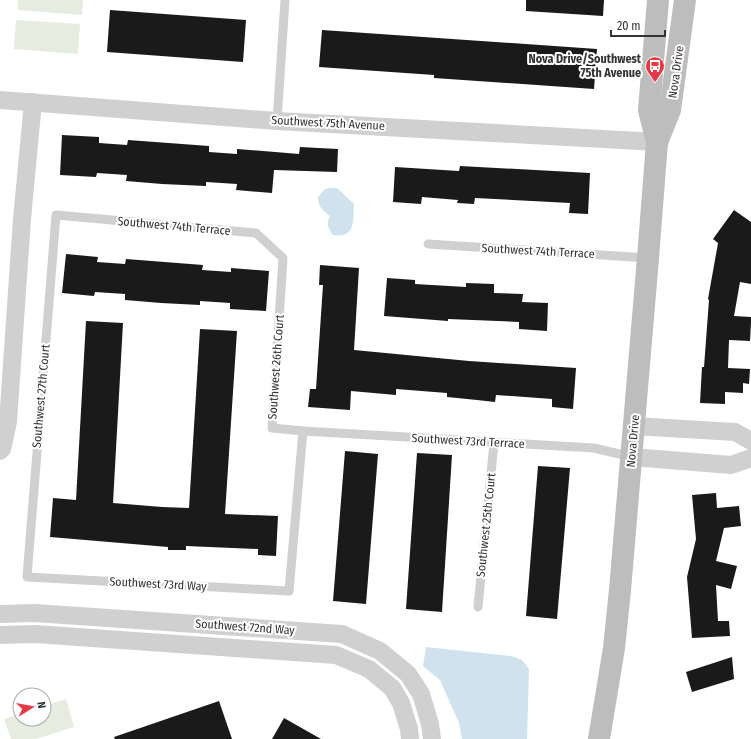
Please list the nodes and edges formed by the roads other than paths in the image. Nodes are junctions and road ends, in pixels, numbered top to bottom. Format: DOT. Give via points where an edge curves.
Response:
graph roads {
  1 [pos="285,0"];
  2 [pos="658,0"];
  3 [pos="685,0"];
  4 [pos="0,100"];
  5 [pos="33,102"];
  6 [pos="277,121"];
  7 [pos="657,142"];
  8 [pos="56,215"];
  9 [pos="428,244"];
  10 [pos="283,258"];
  11 [pos="648,258"];
  12 [pos="634,426"];
  13 [pos="303,431"];
  14 [pos="751,441"];
  15 [pos="494,443"];
  16 [pos="0,451"];
  17 [pos="632,457"];
  18 [pos="751,458"];
  19 [pos="27,577"];
  20 [pos="478,607"];
  21 [pos="0,614"];
  22 [pos="0,635"];
  23 [pos="410,739"];
  24 [pos="432,739"];
  25 [pos="599,739"];
  1 -- 6 [label="lane"];
  2 -- 7 [label="street, Nova Drive" via="649,110"];
  3 -- 7 [label="street, Nova Drive" via="670,110"];
  4 -- 5 [label="street, Southwest 75th Avenue"];
  5 -- 6 [label="street, Southwest 75th Avenue"];
  5 -- 16 [label="street" via="8,422"];
  6 -- 7 [label="street, Southwest 75th Avenue"];
  7 -- 11 [label="street, Nova Drive"];
  8 -- 10 [label="lane, Southwest 74th Terrace" via="256,233"];
  8 -- 19 [label="lane, Southwest 27th Court"];
  9 -- 11 [label="lane, Southwest 74th Terrace"];
  10 -- 13 [label="lane, Southwest 26th Court" via="272,428"];
  11 -- 12 [label="street, Nova Drive"];
  12 -- 14 [label="street" via="735,432"];
  12 -- 17 [label="street, Nova Drive"];
  13 -- 15 [label="lane, Southwest 73rd Terrace"];
  13 -- 19 [label="lane, Southwest 73rd Way" via="289,591"];
  15 -- 17 [label="lane, Southwest 73rd Terrace" via="594,448"];
  15 -- 20 [label="lane, Southwest 25th Court"];
  17 -- 18 [label="street" via="731,465"];
  17 -- 25 [label="street, Nova Drive" via="614,648"];
  21 -- 24 [label="street, Southwest 72nd Way" via="35,613 342,634 380,651 408,674 421,694"];
  22 -- 23 [label="street, Southwest 72nd Way" via="34,634 336,655 369,669 392,688 401,703"];
}
